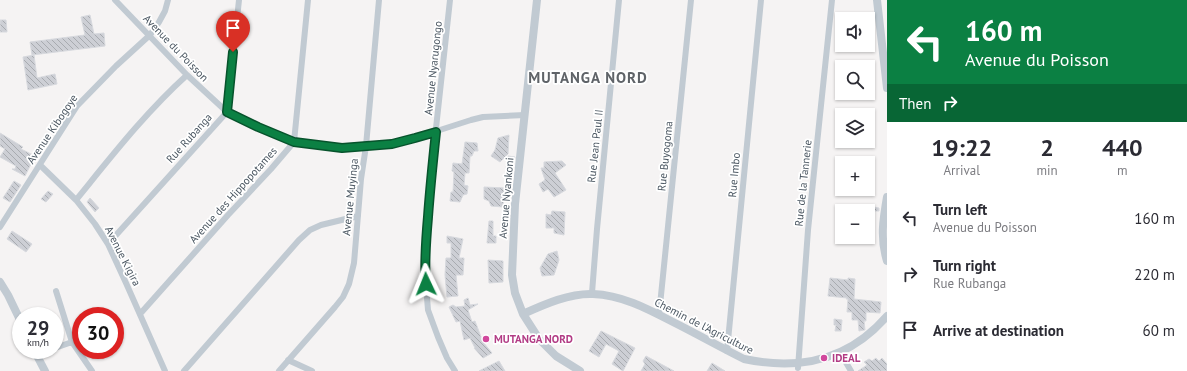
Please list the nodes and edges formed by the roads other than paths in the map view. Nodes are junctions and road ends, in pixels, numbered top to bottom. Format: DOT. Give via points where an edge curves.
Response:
graph roads {
  1 [pos="115,0"];
  2 [pos="168,0"];
  3 [pos="238,0"];
  4 [pos="308,0"];
  5 [pos="379,0"];
  6 [pos="450,0"];
  7 [pos="537,0"];
  8 [pos="619,0"];
  9 [pos="691,0"];
  10 [pos="761,0"];
  11 [pos="832,0"];
  12 [pos="877,0"];
  13 [pos="150,35"];
  14 [pos="187,75"];
  15 [pos="887,88"];
  16 [pos="227,112"];
  17 [pos="525,116"];
  18 [pos="436,132"];
  19 [pos="294,142"];
  20 [pos="366,146"];
  21 [pos="40,165"];
  22 [pos="887,197"];
  23 [pos="76,200"];
  24 [pos="358,216"];
  25 [pos="0,227"];
  26 [pos="108,244"];
  27 [pos="887,261"];
  28 [pos="0,282"];
  29 [pos="56,291"];
  30 [pos="592,293"];
  31 [pos="14,307"];
  32 [pos="140,314"];
  33 [pos="523,314"];
  34 [pos="659,314"];
  35 [pos="887,316"];
  36 [pos="72,342"];
  37 [pos="64,345"];
  38 [pos="727,351"];
  39 [pos="841,354"];
  40 [pos="38,359"];
  41 [pos="84,359"];
  42 [pos="288,360"];
  43 [pos="798,368"];
  44 [pos="45,371"];
  45 [pos="92,371"];
  46 [pos="165,371"];
  47 [pos="184,371"];
  48 [pos="279,371"];
  49 [pos="312,371"];
  50 [pos="455,371"];
  51 [pos="580,371"];
  52 [pos="851,371"];
  1 -- 13 [label="street, Avenue du Poisson"];
  2 -- 13 [label="street, Avenue Kibogoye" via="165,11"];
  3 -- 16 [label="street, Rue Rubanga"];
  4 -- 19 [label="street"];
  5 -- 20 [label="street, Avenue Muyinga"];
  6 -- 18 [label="street, Avenue Nyarugongo"];
  7 -- 17 [label="street, Avenue Nyankoni"];
  8 -- 30 [label="street, Rue Jean Paul II"];
  9 -- 34 [label="street, Rue Buyogoma"];
  10 -- 38 [label="street, Rue Imbo"];
  11 -- 43 [label="street, Rue de la Tannerie" via="808,230"];
  12 -- 15 [label="street"];
  13 -- 14 [label="street, Avenue du Poisson"];
  13 -- 21 [label="street, Avenue Kibogoye" via="77,106"];
  14 -- 16 [label="street, Avenue du Poisson"];
  14 -- 23 [label="street" via="138,124"];
  16 -- 19 [label="street, Avenue du Poisson"];
  16 -- 26 [label="street, Rue Rubanga"];
  17 -- 18 [label="street, Avenue du Poisson" via="483,117"];
  17 -- 33 [label="street, Avenue Nyankoni" via="512,275"];
  18 -- 20 [label="street, Avenue du Poisson" via="392,144"];
  18 -- 50 [label="street, Avenue Nyarugongo" via="425,272 428,310 447,358"];
  19 -- 20 [label="street, Avenue du Poisson" via="342,148"];
  19 -- 32 [label="street, Avenue des Hippopotames"];
  20 -- 24 [label="street, Avenue Muyinga"];
  21 -- 23 [label="street, Avenue Kigira"];
  21 -- 25 [label="street, Avenue Kibogoye"];
  22 -- 27 [label="street" via="883,223"];
  23 -- 26 [label="street, Avenue Kigira"];
  24 -- 42 [label="street, Avenue Muyinga" via="354,263 343,297"];
  24 -- 47 [label="street" via="310,230"];
  26 -- 32 [label="street, Avenue Kigira"];
  28 -- 31 [label="street"];
  29 -- 36 [label="street"];
  30 -- 33 [label="street, Chemin de l'Agriculture" via="558,300"];
  30 -- 34 [label="street, Chemin de l'Agriculture" via="620,298"];
  32 -- 46 [label="street, Avenue Kigira"];
  33 -- 51 [label="street, Avenue Nyankoni" via="539,339 556,356"];
  34 -- 38 [label="street, Chemin de l'Agriculture"];
  35 -- 39 [label="street, Chemin de l'Agriculture" via="866,337"];
  36 -- 37 [label="street"];
  38 -- 43 [label="street, Chemin de l'Agriculture" via="758,365"];
  39 -- 43 [label="street, Chemin de l'Agriculture" via="819,364"];
  39 -- 52 [label="street"];
  40 -- 44 [label="street"];
  41 -- 45 [label="street"];
  42 -- 48 [label="street, Avenue Muyinga"];
  42 -- 49 [label="street"];
}
